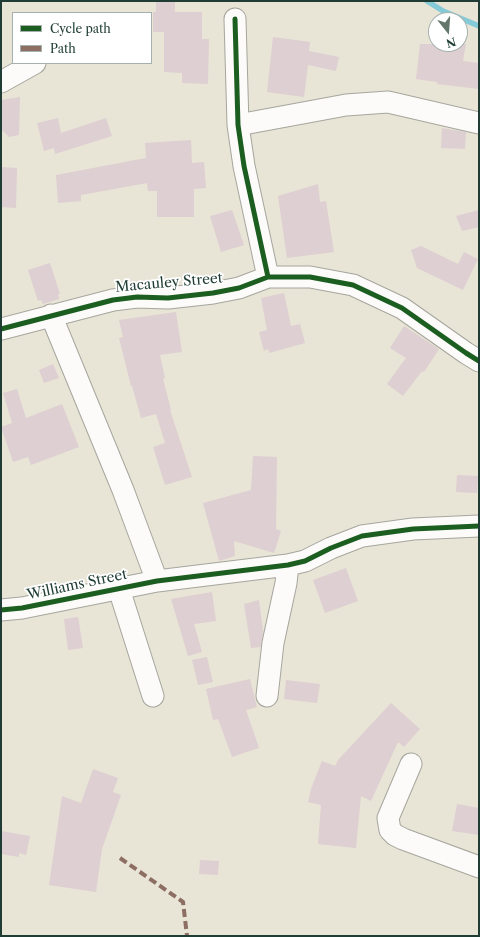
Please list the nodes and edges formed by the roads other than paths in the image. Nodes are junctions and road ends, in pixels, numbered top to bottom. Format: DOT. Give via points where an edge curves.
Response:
graph roads {
  1 [pos="235,19"];
  2 [pos="33,64"];
  3 [pos="1,82"];
  4 [pos="479,123"];
  5 [pos="238,124"];
  6 [pos="268,277"];
  7 [pos="51,315"];
  8 [pos="1,329"];
  9 [pos="479,361"];
  10 [pos="479,526"];
  11 [pos="288,565"];
  12 [pos="157,581"];
  13 [pos="119,589"];
  14 [pos="1,610"];
  15 [pos="153,696"];
  16 [pos="267,696"];
  17 [pos="411,764"];
  18 [pos="479,867"];
  1 -- 5 [label="street"];
  2 -- 3 [label="street"];
  4 -- 5 [label="street" via="388,102 346,105"];
  5 -- 6 [label="street" via="244,166"];
  6 -- 7 [label="street, Macauley Street" via="239,288 212,293 113,300"];
  6 -- 9 [label="street" via="310,277 353,285 402,308"];
  7 -- 8 [label="street, Macauley Street"];
  7 -- 12 [label="street" via="123,490"];
  10 -- 11 [label="street, Williams Street" via="413,529 362,536 305,561"];
  11 -- 12 [label="street, Williams Street"];
  11 -- 16 [label="street" via="272,643"];
  12 -- 13 [label="street, Williams Street"];
  13 -- 14 [label="street, Williams Street"];
  13 -- 15 [label="street"];
  17 -- 18 [label="street" via="388,818 390,830 403,839"];
}
